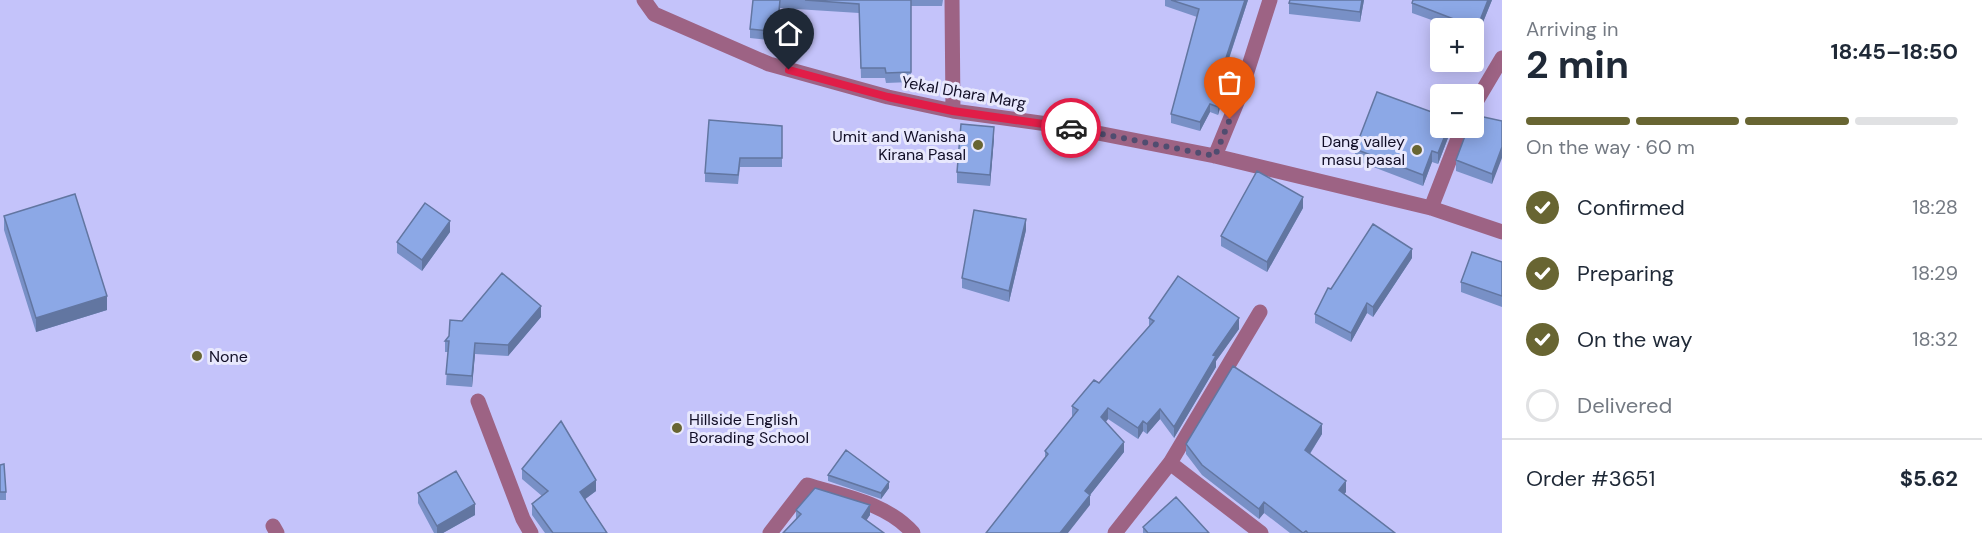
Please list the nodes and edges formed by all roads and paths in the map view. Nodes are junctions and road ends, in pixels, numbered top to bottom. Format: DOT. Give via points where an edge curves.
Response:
graph roads {
  1 [pos="644,0"];
  2 [pos="952,0"];
  3 [pos="1270,0"];
  4 [pos="1502,58"];
  5 [pos="1484,88"];
  6 [pos="953,111"];
  7 [pos="1458,138"];
  8 [pos="1215,156"];
  9 [pos="1431,208"];
  10 [pos="1502,232"];
  11 [pos="1260,312"];
  12 [pos="478,401"];
  13 [pos="1170,463"];
  14 [pos="531,533"];
  15 [pos="770,533"];
  16 [pos="913,533"];
  17 [pos="1115,533"];
  18 [pos="1261,533"];
  1 -- 6 [label="street, Yekal Dhara Marg" via="654,14 770,64"];
  2 -- 6 [label="street"];
  3 -- 8 [label="street" via="1238,100"];
  4 -- 5 [label="street"];
  6 -- 8 [label="street, Yekal Dhara Marg" via="1062,126"];
  7 -- 9 [label="street"];
  8 -- 9 [label="street, Yekal Dhara Marg"];
  9 -- 10 [label="street, Yekal Dhara Marg"];
  11 -- 13 [label="street"];
  12 -- 14 [label="street"];
  13 -- 17 [label="street"];
  13 -- 18 [label="street"];
  15 -- 16 [label="street" via="807,485 871,504"];
}
